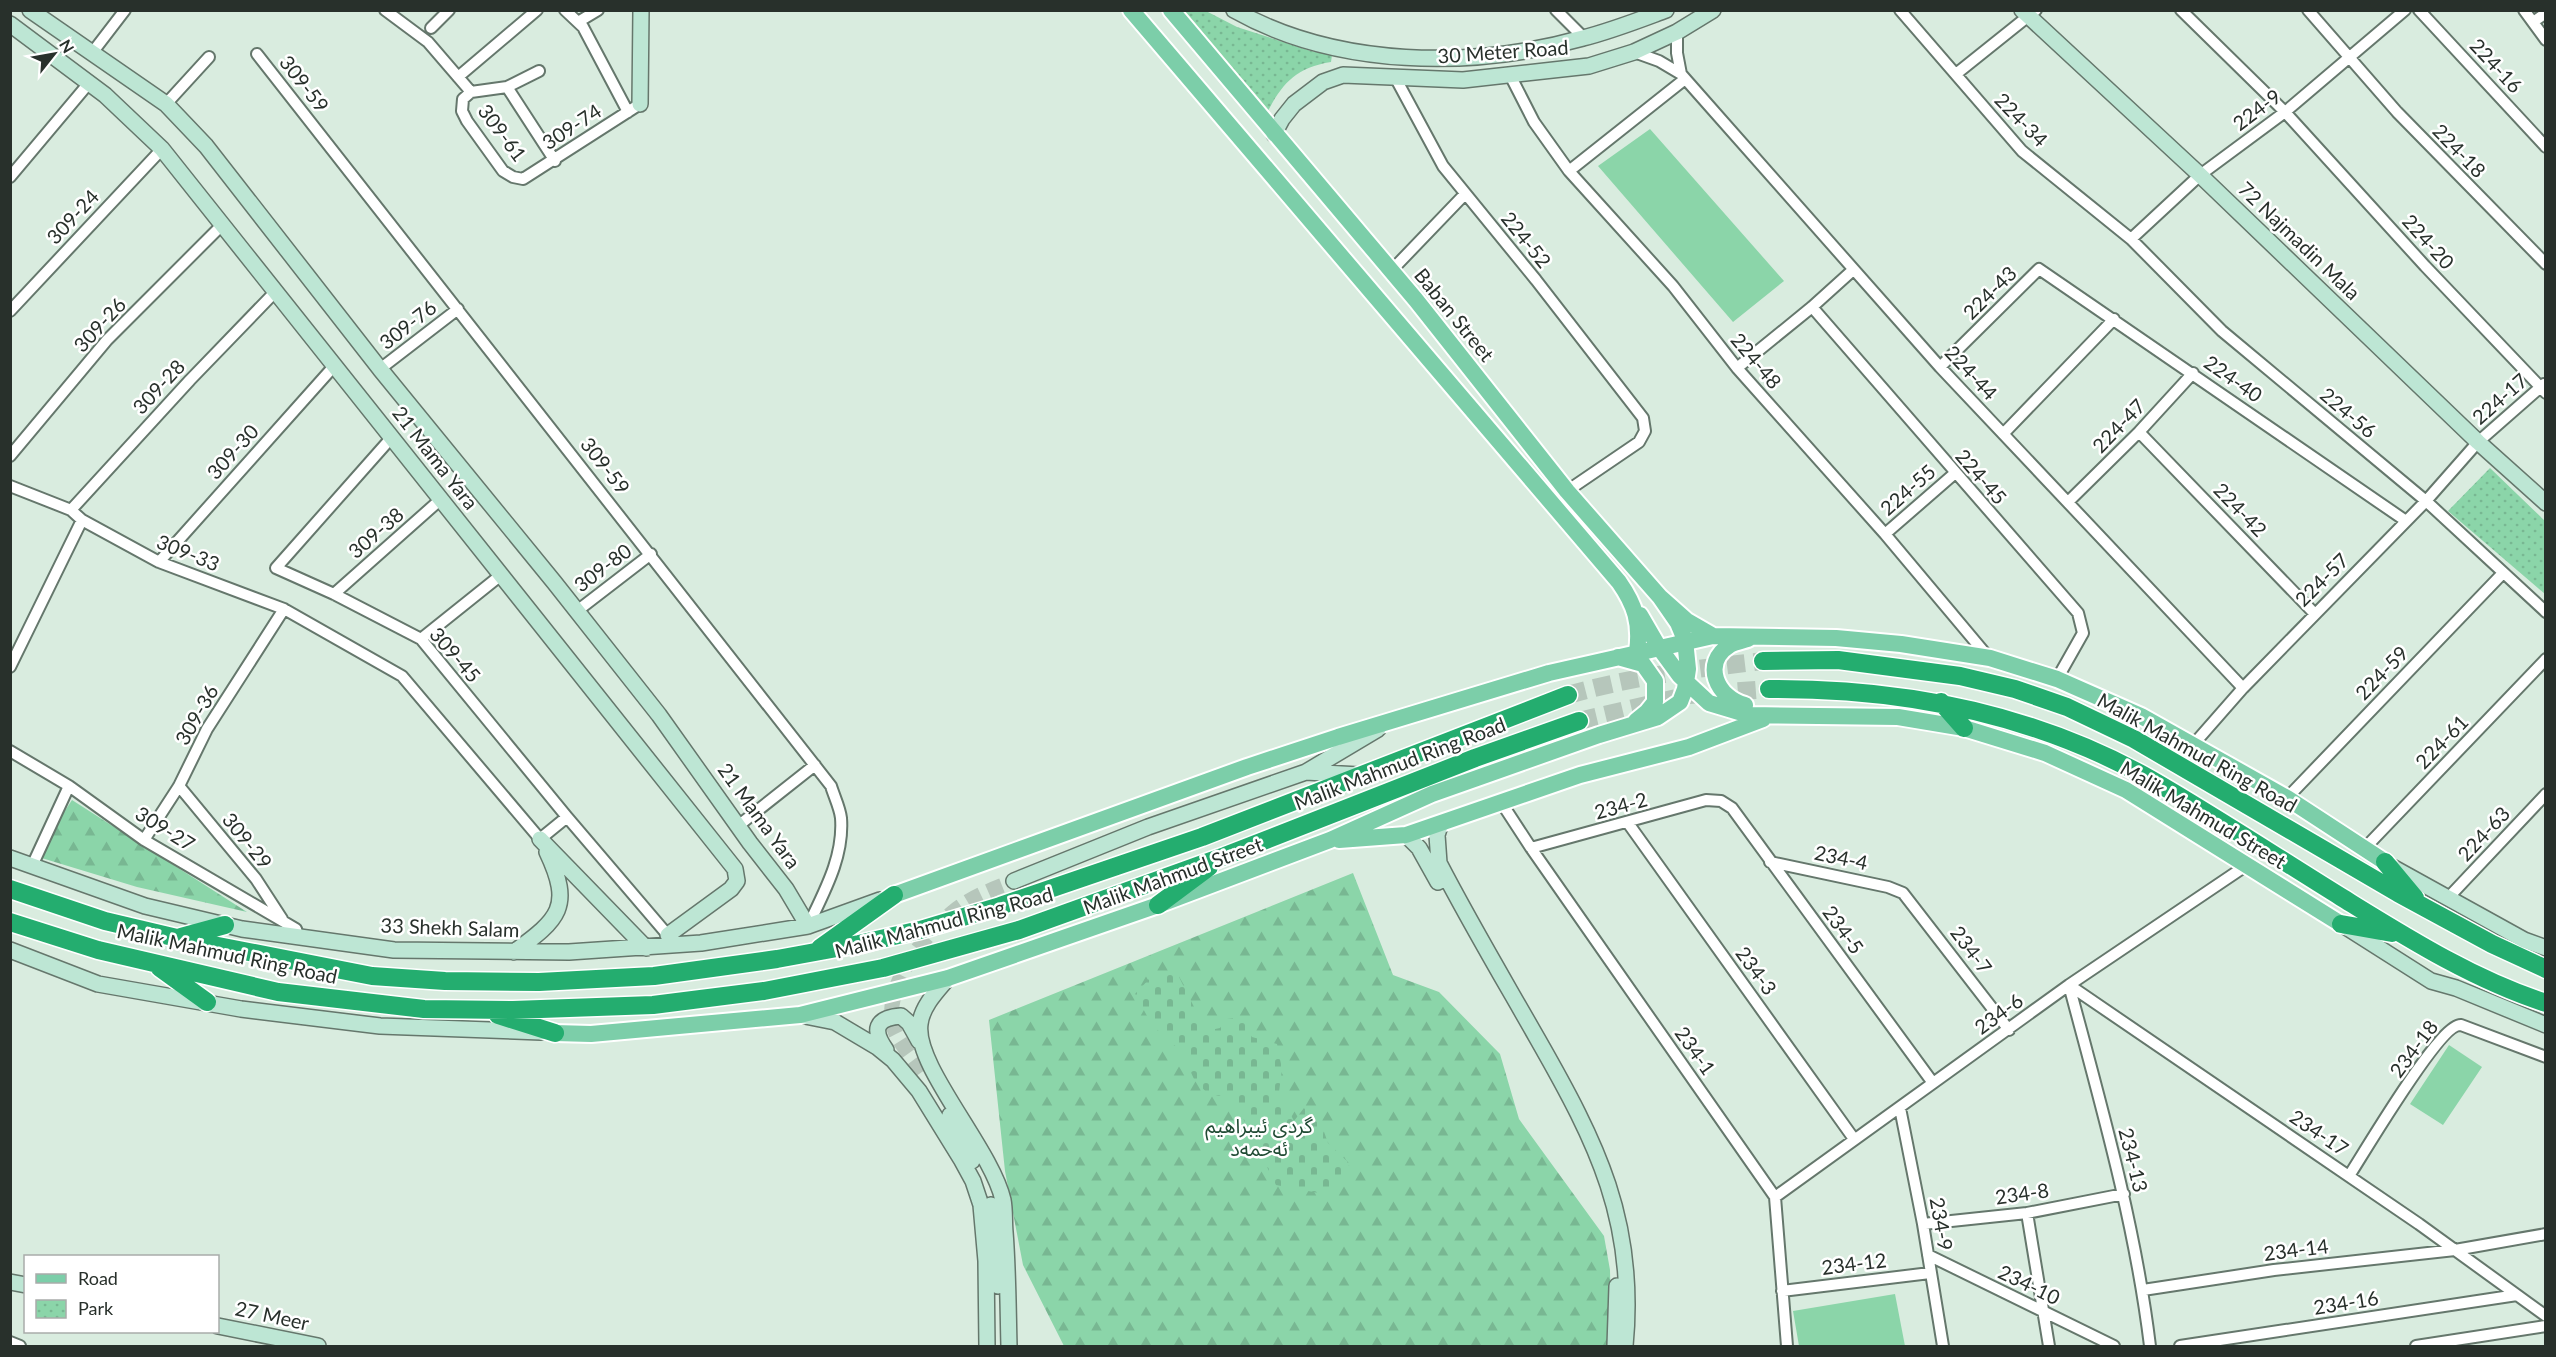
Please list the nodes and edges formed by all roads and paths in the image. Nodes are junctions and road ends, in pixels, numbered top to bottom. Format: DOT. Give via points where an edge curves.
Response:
graph roads {
  1 [pos="30,10"];
  2 [pos="125,10"];
  3 [pos="385,10"];
  4 [pos="537,10"];
  5 [pos="565,10"];
  6 [pos="598,10"];
  7 [pos="641,10"];
  8 [pos="1131,10"];
  9 [pos="1171,10"];
  10 [pos="1234,10"];
  11 [pos="1556,10"];
  12 [pos="1666,10"];
  13 [pos="1713,10"];
  14 [pos="1900,10"];
  15 [pos="2181,10"];
  16 [pos="2308,10"];
  17 [pos="2406,10"];
  18 [pos="2420,10"];
  19 [pos="2524,10"];
  20 [pos="447,11"];
  21 [pos="2029,13"];
  22 [pos="2546,13"];
  23 [pos="578,22"];
  24 [pos="2533,22"];
  25 [pos="10,24"];
  26 [pos="431,28"];
  27 [pos="1677,32"];
  28 [pos="1584,38"];
  29 [pos="2546,40"];
  30 [pos="1634,52"];
  31 [pos="92,53"];
  32 [pos="256,54"];
  33 [pos="209,57"];
  34 [pos="1467,57"];
  35 [pos="2349,60"];
  36 [pos="539,71"];
  37 [pos="1956,74"];
  38 [pos="1510,75"];
  39 [pos="458,77"];
  40 [pos="1395,77"];
  41 [pos="1683,77"];
  42 [pos="1463,80"];
  43 [pos="89,83"];
  44 [pos="507,87"];
  45 [pos="471,92"];
  46 [pos="166,104"];
  47 [pos="634,108"];
  48 [pos="2285,112"];
  49 [pos="1274,135"];
  50 [pos="2546,147"];
  51 [pos="162,149"];
  52 [pos="555,161"];
  53 [pos="1569,171"];
  54 [pos="2200,175"];
  55 [pos="10,177"];
  56 [pos="523,179"];
  57 [pos="1465,194"];
  58 [pos="223,225"];
  59 [pos="2131,239"];
  60 [pos="2546,264"];
  61 [pos="2039,269"];
  62 [pos="1853,270"];
  63 [pos="1391,272"];
  64 [pos="1370,289"];
  65 [pos="276,291"];
  66 [pos="1416,300"];
  67 [pos="1812,308"];
  68 [pos="458,309"];
  69 [pos="10,311"];
  70 [pos="1393,316"];
  71 [pos="2114,319"];
  72 [pos="335,365"];
  73 [pos="1737,368"];
  74 [pos="1940,368"];
  75 [pos="380,369"];
  76 [pos="2193,373"];
  77 [pos="2544,388"];
  78 [pos="2139,432"];
  79 [pos="2004,434"];
  80 [pos="392,437"];
  81 [pos="2478,442"];
  82 [pos="10,456"];
  83 [pos="1954,474"];
  84 [pos="10,486"];
  85 [pos="1567,491"];
  86 [pos="441,500"];
  87 [pos="2426,501"];
  88 [pos="2068,502"];
  89 [pos="2546,503"];
  90 [pos="71,510"];
  91 [pos="82,520"];
  92 [pos="2406,521"];
  93 [pos="1885,534"];
  94 [pos="651,554"];
  95 [pos="159,562"];
  96 [pos="2503,573"];
  97 [pos="501,575"];
  98 [pos="334,594"];
  99 [pos="1660,597"];
  100 [pos="1630,599"];
  101 [pos="284,609"];
  102 [pos="577,610"];
  103 [pos="2546,612"];
  104 [pos="2314,614"];
  105 [pos="1713,636"];
  106 [pos="1756,636"];
  107 [pos="421,639"];
  108 [pos="1686,642"];
  109 [pos="1659,647"];
  110 [pos="1637,652"];
  111 [pos="1618,657"];
  112 [pos="1989,658"];
  113 [pos="2546,659"];
  114 [pos="1763,661"];
  115 [pos="10,667"];
  116 [pos="2057,679"];
  117 [pos="1686,683"];
  118 [pos="2243,688"];
  119 [pos="1769,689"];
  120 [pos="1568,695"];
  121 [pos="1941,702"];
  122 [pos="1778,714"];
  123 [pos="1391,721"];
  124 [pos="1580,721"];
  125 [pos="1631,725"];
  126 [pos="1964,728"];
  127 [pos="2193,745"];
  128 [pos="10,751"];
  129 [pos="814,765"];
  130 [pos="1306,772"];
  131 [pos="1359,775"];
  132 [pos="69,786"];
  133 [pos="179,786"];
  134 [pos="2546,794"];
  135 [pos="2287,798"];
  136 [pos="1720,801"];
  137 [pos="1501,802"];
  138 [pos="567,817"];
  139 [pos="1441,823"];
  140 [pos="1628,823"];
  141 [pos="738,826"];
  142 [pos="1406,835"];
  143 [pos="540,838"];
  144 [pos="144,840"];
  145 [pos="1330,840"];
  146 [pos="1531,848"];
  147 [pos="2364,849"];
  148 [pos="1225,856"];
  149 [pos="10,858"];
  150 [pos="1770,862"];
  151 [pos="2385,862"];
  152 [pos="2247,865"];
  153 [pos="32,866"];
  154 [pos="1014,880"];
  155 [pos="10,889"];
  156 [pos="1903,893"];
  157 [pos="894,895"];
  158 [pos="2448,898"];
  159 [pos="1158,905"];
  160 [pos="2421,906"];
  161 [pos="283,921"];
  162 [pos="10,922"];
  163 [pos="2341,924"];
  164 [pos="225,925"];
  165 [pos="808,926"];
  166 [pos="2402,934"];
  167 [pos="298,936"];
  168 [pos="177,938"];
  169 [pos="672,940"];
  170 [pos="646,948"];
  171 [pos="2546,948"];
  172 [pos="10,950"];
  173 [pos="514,952"];
  174 [pos="814,952"];
  175 [pos="153,963"];
  176 [pos="2546,969"];
  177 [pos="948,978"];
  178 [pos="2070,985"];
  179 [pos="207,1002"];
  180 [pos="2546,1003"];
  181 [pos="485,1010"];
  182 [pos="800,1015"];
  183 [pos="2546,1025"];
  184 [pos="2009,1030"];
  185 [pos="555,1033"];
  186 [pos="922,1046"];
  187 [pos="2546,1057"];
  188 [pos="893,1060"];
  189 [pos="922,1072"];
  190 [pos="1933,1083"];
  191 [pos="1900,1108"];
  192 [pos="1854,1139"];
  193 [pos="2349,1176"];
  194 [pos="2124,1194"];
  195 [pos="1775,1197"];
  196 [pos="2027,1213"];
  197 [pos="1923,1224"];
  198 [pos="2546,1234"];
  199 [pos="2455,1250"];
  200 [pos="1928,1255"];
  201 [pos="1930,1273"];
  202 [pos="2143,1290"];
  203 [pos="1782,1291"];
  204 [pos="2517,1295"];
  205 [pos="2044,1312"];
  206 [pos="2546,1316"];
  207 [pos="219,1326"];
  208 [pos="2546,1326"];
  209 [pos="10,1342"];
  210 [pos="20,1347"];
  211 [pos="318,1347"];
  212 [pos="987,1347"];
  213 [pos="999,1347"];
  214 [pos="1009,1347"];
  215 [pos="1614,1347"];
  216 [pos="1625,1347"];
  217 [pos="1787,1347"];
  218 [pos="1943,1347"];
  219 [pos="2049,1347"];
  220 [pos="2114,1347"];
  221 [pos="2150,1347"];
  222 [pos="2180,1347"];
  223 [pos="2416,1347"];
  1 -- 31 [label="main road, 21 Mama Yara"];
  2 -- 31 [label="street"];
  3 -- 39 [label="street" via="428,42"];
  4 -- 39 [label="street"];
  5 -- 23 [label="street"];
  6 -- 23 [label="street"];
  7 -- 47 [label="main road"];
  8 -- 64 [label="main road"];
  9 -- 49 [label="main road, Baban Street"];
  10 -- 34 [label="main road, 30 Meter Road" via="1275,30 1313,42 1402,57"];
  11 -- 28 [label="street"];
  12 -- 28 [label="main road, 30 Meter Road"];
  13 -- 27 [label="main road, 30 Meter Road"];
  14 -- 37 [label="street, 224-34"];
  15 -- 48 [label="street, 224-20"];
  16 -- 35 [label="street, 224-18"];
  17 -- 35 [label="street, 224-9"];
  18 -- 50 [label="street, 224-16"];
  19 -- 24 [label="street"];
  20 -- 26 [label="street"];
  21 -- 37 [label="street"];
  21 -- 54 [label="main road, 72 Najmadin Mala"];
  22 -- 24 [label="street"];
  23 -- 47 [label="street"];
  24 -- 29 [label="street"];
  25 -- 43 [label="main road, 21 Mama Yara"];
  27 -- 30 [label="main road, 30 Meter Road"];
  27 -- 41 [label="street"];
  28 -- 34 [label="main road, 30 Meter Road"];
  30 -- 38 [label="main road, 30 Meter Road" via="1589,66"];
  30 -- 41 [label="street, 224-44" via="1659,61"];
  31 -- 46 [label="main road, 21 Mama Yara"];
  32 -- 68 [label="street, 309-59"];
  33 -- 46 [label="street"];
  34 -- 42 [label="main road"];
  35 -- 48 [label="street, 224-9"];
  35 -- 60 [label="street, 224-18"];
  36 -- 44 [label="street"];
  37 -- 59 [label="street, 224-34" via="2022,151"];
  38 -- 42 [label="main road, 30 Meter Road"];
  38 -- 53 [label="street, 224-48" via="1534,122"];
  39 -- 45 [label="street"];
  40 -- 42 [label="main road, 30 Meter Road"];
  40 -- 49 [label="main road, 30 Meter Road" via="1343,75 1323,82 1294,104"];
  40 -- 57 [label="street, 224-52" via="1443,166"];
  41 -- 53 [label="street"];
  41 -- 62 [label="street, 224-44"];
  43 -- 51 [label="main road, 21 Mama Yara"];
  43 -- 55 [label="street"];
  44 -- 45 [label="street"];
  44 -- 52 [label="street"];
  45 -- 56 [label="street, 309-61" via="462,99 467,121 503,171"];
  46 -- 75 [label="main road, 21 Mama Yara" via="206,146"];
  47 -- 52 [label="street, 309-74"];
  48 -- 54 [label="street, 224-9"];
  48 -- 77 [label="street, 224-20" via="2425,266"];
  49 -- 63 [label="main road, Baban Street"];
  51 -- 58 [label="main road, 21 Mama Yara"];
  51 -- 69 [label="street, 309-24"];
  52 -- 56 [label="street, 309-74"];
  53 -- 73 [label="street, 224-48" via="1673,286"];
  54 -- 59 [label="street, 224-9"];
  54 -- 81 [label="main road, 72 Najmadin Mala"];
  57 -- 63 [label="street"];
  57 -- 85 [label="street, 224-52" via="1643,418 1645,430 1639,442"];
  58 -- 65 [label="main road, 21 Mama Yara"];
  58 -- 82 [label="street, 309-26" via="107,340"];
  59 -- 87 [label="street, 224-56" via="2222,331"];
  61 -- 71 [label="street, 224-40"];
  61 -- 74 [label="street, 224-43"];
  62 -- 67 [label="street"];
  62 -- 74 [label="street, 224-44"];
  63 -- 64 [label="main road"];
  63 -- 66 [label="main road, Baban Street"];
  64 -- 70 [label="main road"];
  65 -- 72 [label="main road, 21 Mama Yara"];
  65 -- 90 [label="street, 309-28"];
  66 -- 70 [label="main road" via="1402,305"];
  66 -- 85 [label="main road, Baban Street"];
  67 -- 73 [label="street"];
  67 -- 83 [label="street, 224-45"];
  68 -- 75 [label="street, 309-76"];
  68 -- 94 [label="street, 309-59"];
  70 -- 100 [label="main road"];
  71 -- 76 [label="street, 224-40"];
  71 -- 79 [label="street"];
  72 -- 80 [label="main road, 21 Mama Yara"];
  72 -- 95 [label="street, 309-30"];
  73 -- 93 [label="street, 224-48"];
  74 -- 79 [label="street, 224-44"];
  75 -- 102 [label="main road, 21 Mama Yara"];
  76 -- 78 [label="street, 224-47"];
  76 -- 92 [label="street, 224-40"];
  77 -- 81 [label="street, 224-17"];
  78 -- 88 [label="street, 224-47"];
  78 -- 104 [label="street, 224-42"];
  79 -- 88 [label="street, 224-44"];
  80 -- 86 [label="main road, 21 Mama Yara"];
  80 -- 98 [label="street, 309-45" via="276,568"];
  81 -- 87 [label="street, 224-57"];
  81 -- 89 [label="main road, 72 Najmadin Mala"];
  83 -- 93 [label="street, 224-55"];
  83 -- 116 [label="street, 224-45" via="2078,613 2083,633"];
  84 -- 90 [label="street"];
  85 -- 99 [label="main road, Baban Street"];
  86 -- 97 [label="main road, 21 Mama Yara"];
  86 -- 98 [label="street, 309-38"];
  87 -- 92 [label="street, 224-57"];
  87 -- 96 [label="street, 224-56"];
  88 -- 118 [label="street, 224-44"];
  90 -- 91 [label="street, 309-33"];
  91 -- 95 [label="street, 309-33"];
  91 -- 115 [label="street"];
  92 -- 104 [label="street, 224-57"];
  93 -- 112 [label="street, 224-48"];
  94 -- 102 [label="street, 309-80"];
  94 -- 129 [label="street, 309-59"];
  95 -- 101 [label="street, 309-33"];
  96 -- 103 [label="street, 224-56"];
  96 -- 135 [label="street, 224-59"];
  97 -- 107 [label="street"];
  97 -- 169 [label="main road, 21 Mama Yara" via="735,869 737,881 731,889"];
  98 -- 107 [label="street, 309-45"];
  99 -- 105 [label="main road, Baban Street" via="1681,617"];
  99 -- 108 [label="main road"];
  100 -- 109 [label="main road"];
  100 -- 110 [label="main road" via="1640,626"];
  101 -- 133 [label="street, 309-36" via="207,729"];
  101 -- 143 [label="street, 309-33" via="402,676"];
  102 -- 141 [label="main road, 21 Mama Yara" via="681,744"];
  104 -- 118 [label="street, 224-57"];
  105 -- 106 [label="main road"];
  105 -- 108 [label="main road"];
  106 -- 112 [label="main road" via="1901,644"];
  106 -- 122 [label="main road" via="1730,645 1722,653 1716,663 1718,687 1735,703"];
  107 -- 138 [label="street, 309-45"];
  108 -- 109 [label="main road"];
  108 -- 117 [label="main road"];
  109 -- 110 [label="main road"];
  109 -- 117 [label="main road"];
  110 -- 111 [label="main road"];
  111 -- 123 [label="main road" via="1549,673"];
  111 -- 125 [label="main road" via="1643,664 1655,681 1655,702"];
  112 -- 116 [label="main road"];
  113 -- 147 [label="street, 224-61"];
  114 -- 160 [label="highway, Malik Mahmud Ring Road" via="1838,660 1960,676 2067,707 2134,739"];
  116 -- 127 [label="main road" via="2141,716"];
  117 -- 122 [label="main road" via="1709,702 1725,709 1749,715"];
  117 -- 125 [label="main road, Malik Mahmud Street" via="1680,702 1669,711"];
  118 -- 127 [label="street, 224-57"];
  119 -- 121 [label="highway" via="1858,692"];
  120 -- 131 [label="highway, Malik Mahmud Ring Road"];
  121 -- 126 [label="highway"];
  121 -- 166 [label="highway" via="2043,732 2151,780"];
  122 -- 126 [label="main road, Malik Mahmud Street" via="1898,717"];
  122 -- 137 [label="main road" via="1689,747 1581,775"];
  123 -- 130 [label="main road"];
  123 -- 157 [label="main road" via="1247,767"];
  124 -- 148 [label="highway, Malik Mahmud Ring Road"];
  125 -- 145 [label="main road, Malik Mahmud Street" via="1432,794"];
  126 -- 152 [label="main road, Malik Mahmud Street" via="2045,753 2126,790"];
  127 -- 135 [label="main road"];
  128 -- 132 [label="street, 309-27"];
  129 -- 141 [label="street"];
  129 -- 165 [label="street, 309-59" via="831,786 841,817 834,870"];
  130 -- 131 [label="main road"];
  130 -- 154 [label="main road" via="1148,827"];
  131 -- 174 [label="highway, Malik Mahmud Ring Road" via="1203,837 1000,906 920,930"];
  132 -- 144 [label="street, 309-27"];
  132 -- 153 [label="street"];
  133 -- 144 [label="street, 309-36"];
  133 -- 161 [label="street, 309-29" via="256,879"];
  134 -- 158 [label="street, 224-63"];
  135 -- 147 [label="main road"];
  136 -- 140 [label="street, 234-2" via="1706,800"];
  136 -- 150 [label="street, 234-5" via="1732,808"];
  137 -- 139 [label="main road"];
  137 -- 146 [label="street, 234-1"];
  138 -- 143 [label="street"];
  138 -- 169 [label="street, 309-45"];
  139 -- 142 [label="main road"];
  139 -- 216 [label="main road" via="1437,835 1439,863 1574,1103 1600,1159 1616,1211 1625,1260"];
  140 -- 146 [label="street, 234-2"];
  140 -- 192 [label="street, 234-3"];
  141 -- 165 [label="main road, 21 Mama Yara" via="795,901"];
  142 -- 145 [label="main road"];
  142 -- 215 [label="main road" via="1424,856 1567,1110 1591,1161 1614,1254 1618,1296"];
  143 -- 170 [label="main road"];
  143 -- 173 [label="main road" via="559,877 559,903 549,924"];
  144 -- 161 [label="street, 309-27"];
  145 -- 159 [label="main road, Malik Mahmud Street"];
  146 -- 195 [label="street, 234-1"];
  147 -- 151 [label="main road"];
  148 -- 159 [label="highway"];
  148 -- 181 [label="highway, Malik Mahmud Ring Road" via="1019,930 883,968 764,991 653,1005"];
  149 -- 153 [label="main road, 33 Shekh Salam"];
  150 -- 156 [label="street, 234-4"];
  150 -- 190 [label="street, 234-5"];
  151 -- 158 [label="main road"];
  151 -- 160 [label="highway"];
  152 -- 163 [label="main road, Malik Mahmud Street"];
  152 -- 178 [label="street, 234-6"];
  153 -- 164 [label="main road, 33 Shekh Salam" via="145,906"];
  155 -- 168 [label="highway, Malik Mahmud Ring Road" via="105,921"];
  156 -- 184 [label="street, 234-7"];
  157 -- 165 [label="main road, 33 Shekh Salam"];
  157 -- 174 [label="highway"];
  158 -- 171 [label="main road"];
  159 -- 177 [label="main road, Malik Mahmud Street"];
  160 -- 176 [label="highway, Malik Mahmud Ring Road"];
  161 -- 167 [label="street, 309-27" via="296,929"];
  162 -- 175 [label="highway, Malik Mahmud Ring Road" via="98,951"];
  163 -- 166 [label="highway"];
  163 -- 183 [label="main road, Malik Mahmud Street" via="2431,981"];
  164 -- 167 [label="main road, 33 Shekh Salam"];
  164 -- 168 [label="highway"];
  165 -- 169 [label="main road, 33 Shekh Salam"];
  166 -- 180 [label="highway" via="2484,978"];
  167 -- 173 [label="main road, 33 Shekh Salam" via="394,950"];
  168 -- 174 [label="highway, Malik Mahmud Ring Road" via="372,976 445,981 539,982 654,976"];
  169 -- 170 [label="main road, 33 Shekh Salam"];
  170 -- 173 [label="main road, 33 Shekh Salam"];
  172 -- 179 [label="main road" via="98,984"];
  175 -- 179 [label="highway"];
  175 -- 181 [label="highway, Malik Mahmud Ring Road" via="278,992 414,1008"];
  177 -- 182 [label="main road, Malik Mahmud Street"];
  177 -- 186 [label="main road" via="920,1022"];
  178 -- 184 [label="street, 234-6"];
  178 -- 193 [label="street, 234-17"];
  178 -- 194 [label="street, 234-13"];
  179 -- 185 [label="main road" via="241,1010 380,1026"];
  181 -- 185 [label="highway"];
  182 -- 185 [label="main road, Malik Mahmud Street" via="591,1034"];
  182 -- 188 [label="main road" via="836,1022"];
  184 -- 190 [label="street, 234-6"];
  186 -- 188 [label="main road" via="909,1023 901,1016 890,1017 876,1030"];
  186 -- 214 [label="main road" via="981,1148 1003,1200"];
  187 -- 193 [label="street, 234-18" via="2461,1025 2450,1028 2433,1047"];
  188 -- 212 [label="main road" via="919,1091 950,1140 973,1181 981,1205"];
  189 -- 213 [label="main road" via="954,1121 990,1200 998,1268"];
  190 -- 191 [label="street, 234-6"];
  191 -- 192 [label="street, 234-6"];
  191 -- 197 [label="street, 234-9"];
  192 -- 195 [label="street, 234-6"];
  193 -- 199 [label="street, 234-17"];
  194 -- 196 [label="street, 234-8"];
  194 -- 202 [label="street, 234-13"];
  195 -- 203 [label="street"];
  196 -- 197 [label="street, 234-8"];
  196 -- 205 [label="street"];
  197 -- 200 [label="street, 234-9"];
  198 -- 199 [label="street, 234-14"];
  199 -- 202 [label="street, 234-14" via="2274,1270"];
  199 -- 204 [label="street, 234-17"];
  200 -- 201 [label="street, 234-9"];
  200 -- 205 [label="street, 234-10"];
  201 -- 203 [label="street, 234-12"];
  201 -- 218 [label="street, 234-9"];
  202 -- 221 [label="street, 234-13"];
  203 -- 217 [label="street"];
  204 -- 206 [label="street, 234-17"];
  204 -- 222 [label="street, 234-16"];
  205 -- 219 [label="street"];
  205 -- 220 [label="street, 234-10"];
  207 -- 211 [label="main road, 27 Meer"];
  208 -- 223 [label="street"];
  209 -- 210 [label="street"];
}
